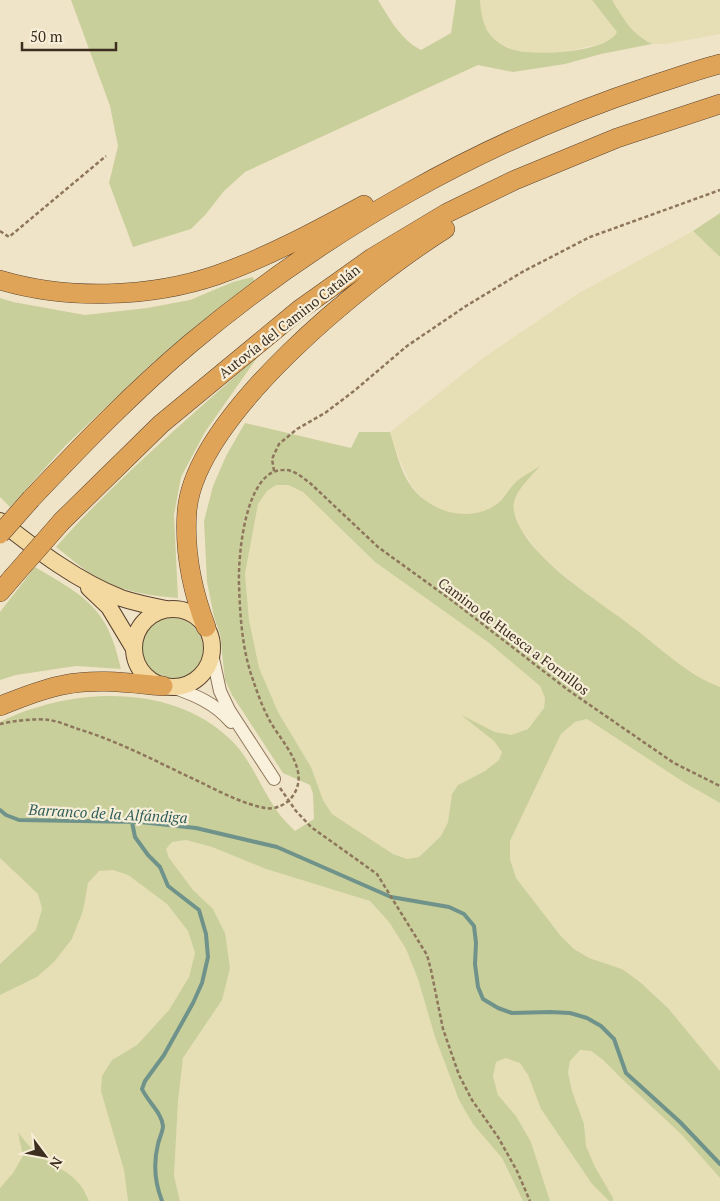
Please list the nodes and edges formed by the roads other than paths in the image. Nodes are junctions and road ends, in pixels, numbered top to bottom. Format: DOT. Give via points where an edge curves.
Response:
graph roads {
  1 [pos="720,64"];
  2 [pos="631,92"];
  3 [pos="720,104"];
  4 [pos="617,138"];
  5 [pos="0,280"];
  6 [pos="0,521"];
  7 [pos="0,534"];
  8 [pos="73,573"];
  9 [pos="6,585"];
  10 [pos="168,609"];
  11 [pos="206,627"];
  12 [pos="133,648"];
  13 [pos="212,654"];
  14 [pos="168,687"];
  15 [pos="0,706"];
  16 [pos="255,751"];
  17 [pos="274,779"];
  1 -- 2 [label="highway"];
  2 -- 5 [label="highway" via="531,122 444,163 286,246 215,275 184,284 114,294 42,289"];
  2 -- 7 [label="highway, bridge" via="487,152 409,192 330,240 191,343 124,403"];
  3 -- 4 [label="highway, Autovía del Camino Catalán"];
  4 -- 9 [label="highway, Autovía del Camino Catalán, bridge" via="514,180 448,213 372,258 299,310 189,400 122,461 62,520"];
  4 -- 11 [label="highway" via="507,191 416,247 355,293 314,330 238,410 215,441 201,468 187,511 190,570 194,594"];
  6 -- 8 [label="main road"];
  8 -- 10 [label="main road" via="121,598"];
  8 -- 12 [label="main road" via="109,608"];
  10 -- 11 [label="main road" via="188,612"];
  10 -- 12 [label="main road" via="158,611 143,622 134,638"];
  11 -- 13 [label="main road"];
  12 -- 14 [label="main road" via="139,669 147,678"];
  13 -- 14 [label="main road" via="198,678"];
  13 -- 16 [label="street" via="220,690"];
  14 -- 15 [label="highway" via="80,682 44,690"];
  14 -- 16 [label="street" via="196,695 213,705"];
  16 -- 17 [label="street"];
}
